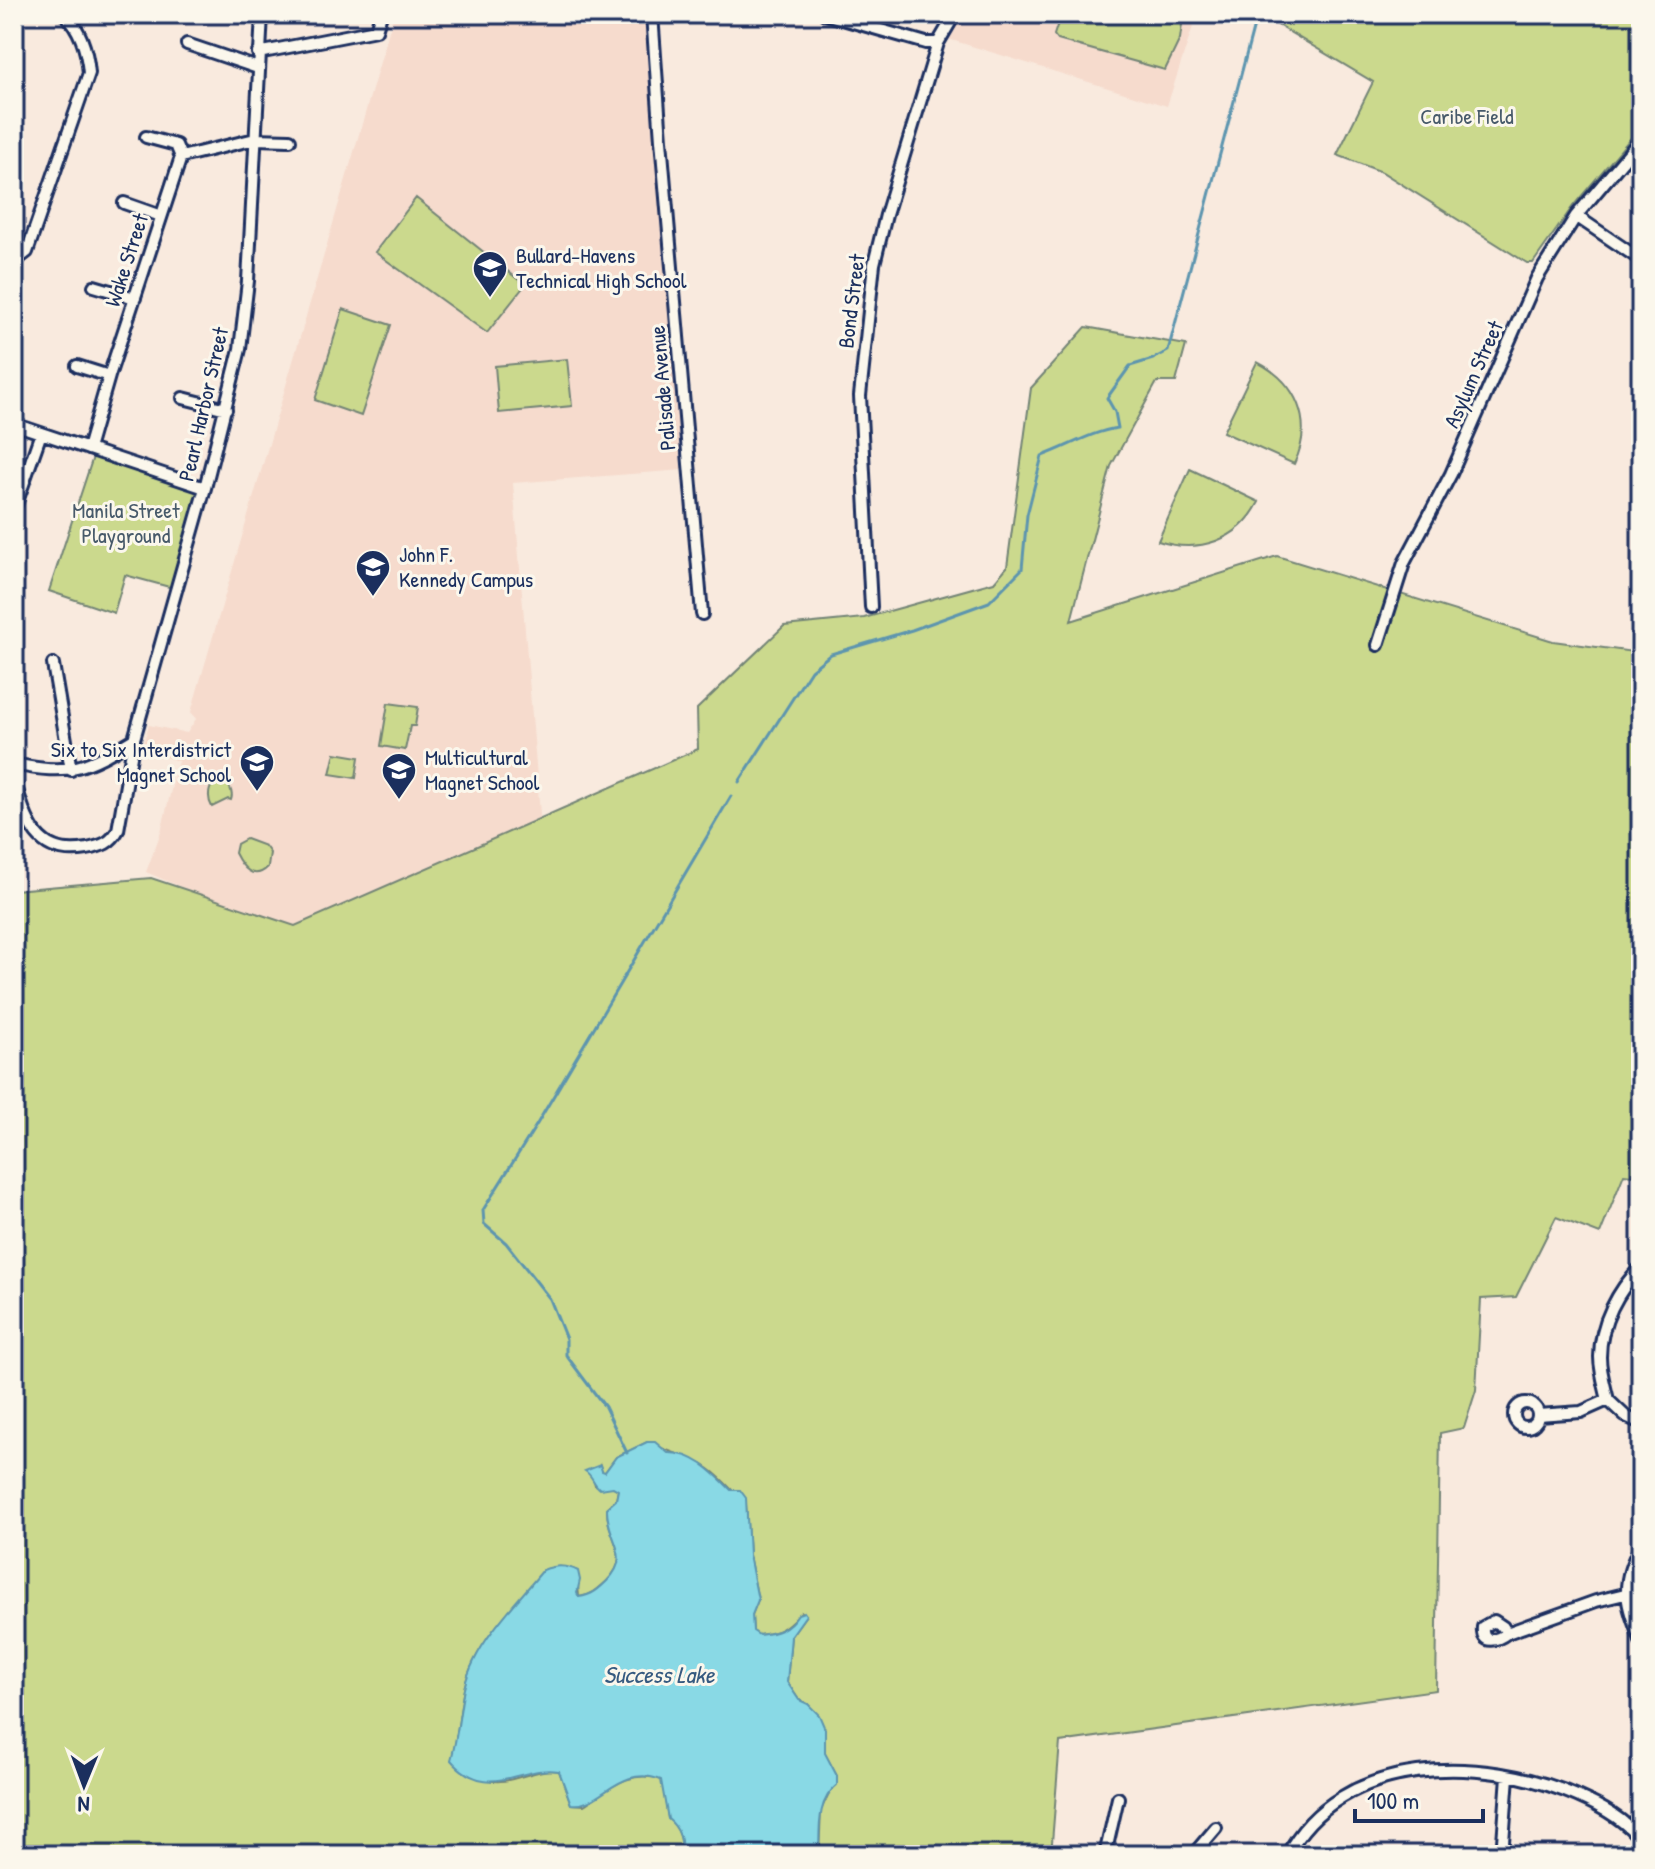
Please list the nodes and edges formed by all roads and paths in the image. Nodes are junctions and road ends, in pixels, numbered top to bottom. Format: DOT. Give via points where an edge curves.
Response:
graph roads {
  1 [pos="65,14"];
  2 [pos="262,14"];
  3 [pos="381,14"];
  4 [pos="652,14"];
  5 [pos="825,14"];
  6 [pos="955,14"];
  7 [pos="845,17"];
  8 [pos="938,43"];
  9 [pos="187,44"];
  10 [pos="258,53"];
  11 [pos="258,68"];
  12 [pos="146,137"];
  13 [pos="255,139"];
  14 [pos="1641,139"];
  15 [pos="290,140"];
  16 [pos="181,157"];
  17 [pos="124,203"];
  18 [pos="161,216"];
  19 [pos="1576,216"];
  20 [pos="1641,260"];
  21 [pos="14,262"];
  22 [pos="94,286"];
  23 [pos="135,298"];
  24 [pos="77,366"];
  25 [pos="109,376"];
  26 [pos="183,398"];
  27 [pos="226,409"];
  28 [pos="14,424"];
  29 [pos="41,433"];
  30 [pos="88,449"];
  31 [pos="205,488"];
  32 [pos="14,510"];
  33 [pos="871,607"];
  34 [pos="702,614"];
  35 [pos="1378,645"];
  36 [pos="53,664"];
  37 [pos="134,739"];
  38 [pos="14,764"];
  39 [pos="71,770"];
  40 [pos="14,779"];
  41 [pos="1641,1267"];
  42 [pos="1608,1400"];
  43 [pos="1538,1415"];
  44 [pos="1641,1423"];
  45 [pos="1641,1546"];
  46 [pos="1625,1594"];
  47 [pos="1507,1633"];
  48 [pos="1641,1641"];
  49 [pos="1508,1776"];
  50 [pos="1118,1798"];
  51 [pos="1216,1828"];
  52 [pos="1641,1840"];
  53 [pos="1105,1855"];
  54 [pos="1193,1855"];
  55 [pos="1287,1855"];
  56 [pos="1502,1855"];
  1 -- 21 [label="street" via="79,30 89,73 27,252"];
  2 -- 10 [label="street, Pearl Harbor Street"];
  3 -- 10 [label="street" via="376,30"];
  4 -- 34 [label="street, Palisade Avenue"];
  5 -- 7 [label="street"];
  6 -- 8 [label="street, Bond Street"];
  7 -- 8 [label="street"];
  8 -- 33 [label="street, Bond Street" via="874,264 860,396"];
  9 -- 11 [label="street"];
  10 -- 11 [label="street, Pearl Harbor Street"];
  11 -- 13 [label="street, Pearl Harbor Street"];
  12 -- 16 [label="street" via="176,145"];
  13 -- 15 [label="street"];
  13 -- 16 [label="street"];
  13 -- 27 [label="street, Pearl Harbor Street" via="245,304"];
  14 -- 19 [label="street, Asylum Street"];
  16 -- 18 [label="street, Wake Street"];
  17 -- 18 [label="street"];
  18 -- 23 [label="street, Wake Street"];
  19 -- 20 [label="street"];
  19 -- 35 [label="street, Asylum Street" via="1537,278 1451,474 1404,563"];
  22 -- 23 [label="street"];
  23 -- 25 [label="street, Wake Street"];
  24 -- 25 [label="street"];
  25 -- 30 [label="street, Wake Street"];
  26 -- 27 [label="street"];
  27 -- 31 [label="street, Pearl Harbor Street"];
  28 -- 29 [label="street"];
  29 -- 30 [label="street"];
  29 -- 32 [label="street"];
  30 -- 31 [label="street"];
  31 -- 37 [label="street, Pearl Harbor Street"];
  36 -- 39 [label="street"];
  37 -- 39 [label="street"];
  37 -- 40 [label="street, Pearl Harbor Street" via="118,830 98,847 56,850 40,838 29,824"];
  38 -- 39 [label="street"];
  41 -- 42 [label="street" via="1624,1284 1607,1319 1600,1357"];
  42 -- 43 [label="street" via="1581,1412"];
  42 -- 44 [label="street"];
  45 -- 46 [label="street"];
  46 -- 47 [label="street"];
  46 -- 48 [label="street"];
  49 -- 52 [label="street" via="1589,1801"];
  49 -- 55 [label="street" via="1438,1769 1360,1788 1316,1814"];
  49 -- 56 [label="street"];
  50 -- 53 [label="street"];
  51 -- 54 [label="street"];
}
